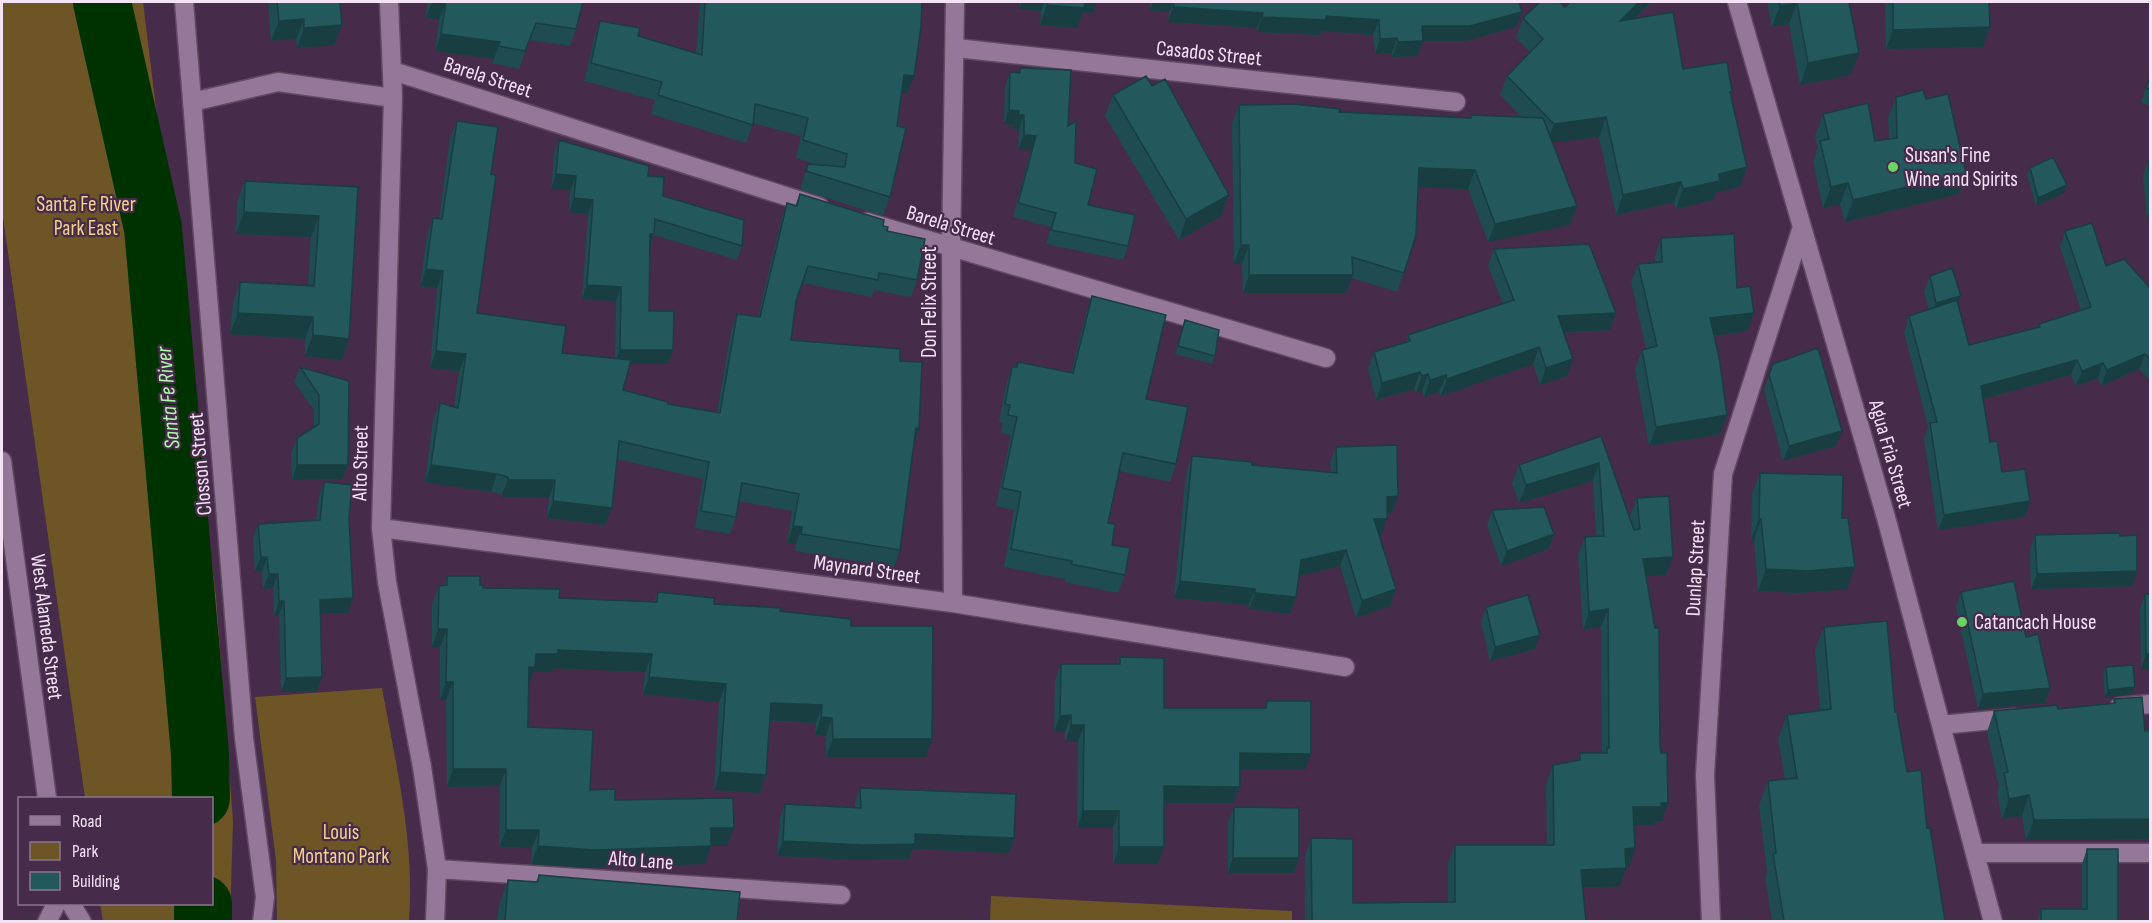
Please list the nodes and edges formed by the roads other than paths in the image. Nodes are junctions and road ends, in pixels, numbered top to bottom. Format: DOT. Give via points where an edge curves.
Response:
graph roads {
  1 [pos="184,2"];
  2 [pos="389,2"];
  3 [pos="955,2"];
  4 [pos="1737,2"];
  5 [pos="956,48"];
  6 [pos="393,71"];
  7 [pos="393,98"];
  8 [pos="192,102"];
  9 [pos="1456,102"];
  10 [pos="1801,230"];
  11 [pos="951,249"];
  12 [pos="1326,358"];
  13 [pos="2,460"];
  14 [pos="381,528"];
  15 [pos="952,603"];
  16 [pos="1345,668"];
  17 [pos="2151,704"];
  18 [pos="2104,708"];
  19 [pos="2033,716"];
  20 [pos="1941,725"];
  21 [pos="46,797"];
  22 [pos="1975,853"];
  23 [pos="2151,853"];
  24 [pos="437,869"];
  25 [pos="841,896"];
  26 [pos="55,905"];
  27 [pos="72,905"];
  28 [pos="47,921"];
  29 [pos="82,921"];
  30 [pos="262,921"];
  31 [pos="435,921"];
  32 [pos="1711,921"];
  33 [pos="1993,921"];
  1 -- 8 [label="street, Closson Street"];
  2 -- 6 [label="street, Alto Street"];
  3 -- 5 [label="street, Don Felix Street"];
  4 -- 10 [label="street, Agua Fria Street"];
  5 -- 9 [label="street, Casados Street"];
  5 -- 11 [label="street, Don Felix Street"];
  6 -- 7 [label="street, Alto Street"];
  6 -- 11 [label="street, Barela Street"];
  7 -- 8 [label="street" via="278,82"];
  7 -- 14 [label="street, Alto Street"];
  8 -- 30 [label="street, Closson Street" via="244,738 266,897"];
  10 -- 20 [label="street, Agua Fria Street" via="1887,521"];
  10 -- 32 [label="street, Dunlap Street" via="1723,474 1705,776"];
  11 -- 12 [label="street, Barela Street"];
  11 -- 15 [label="street, Don Felix Street"];
  13 -- 21 [label="street, West Alameda Street"];
  14 -- 15 [label="street, Maynard Street"];
  14 -- 24 [label="street, Alto Street"];
  15 -- 16 [label="street, Maynard Street"];
  17 -- 18 [label="street"];
  19 -- 20 [label="street"];
  20 -- 22 [label="street, Agua Fria Street"];
  22 -- 23 [label="street"];
  22 -- 33 [label="street, Agua Fria Street"];
  24 -- 25 [label="street, Alto Lane"];
  24 -- 31 [label="street, Alto Street"];
  26 -- 28 [label="street"];
  27 -- 29 [label="street"];
}
